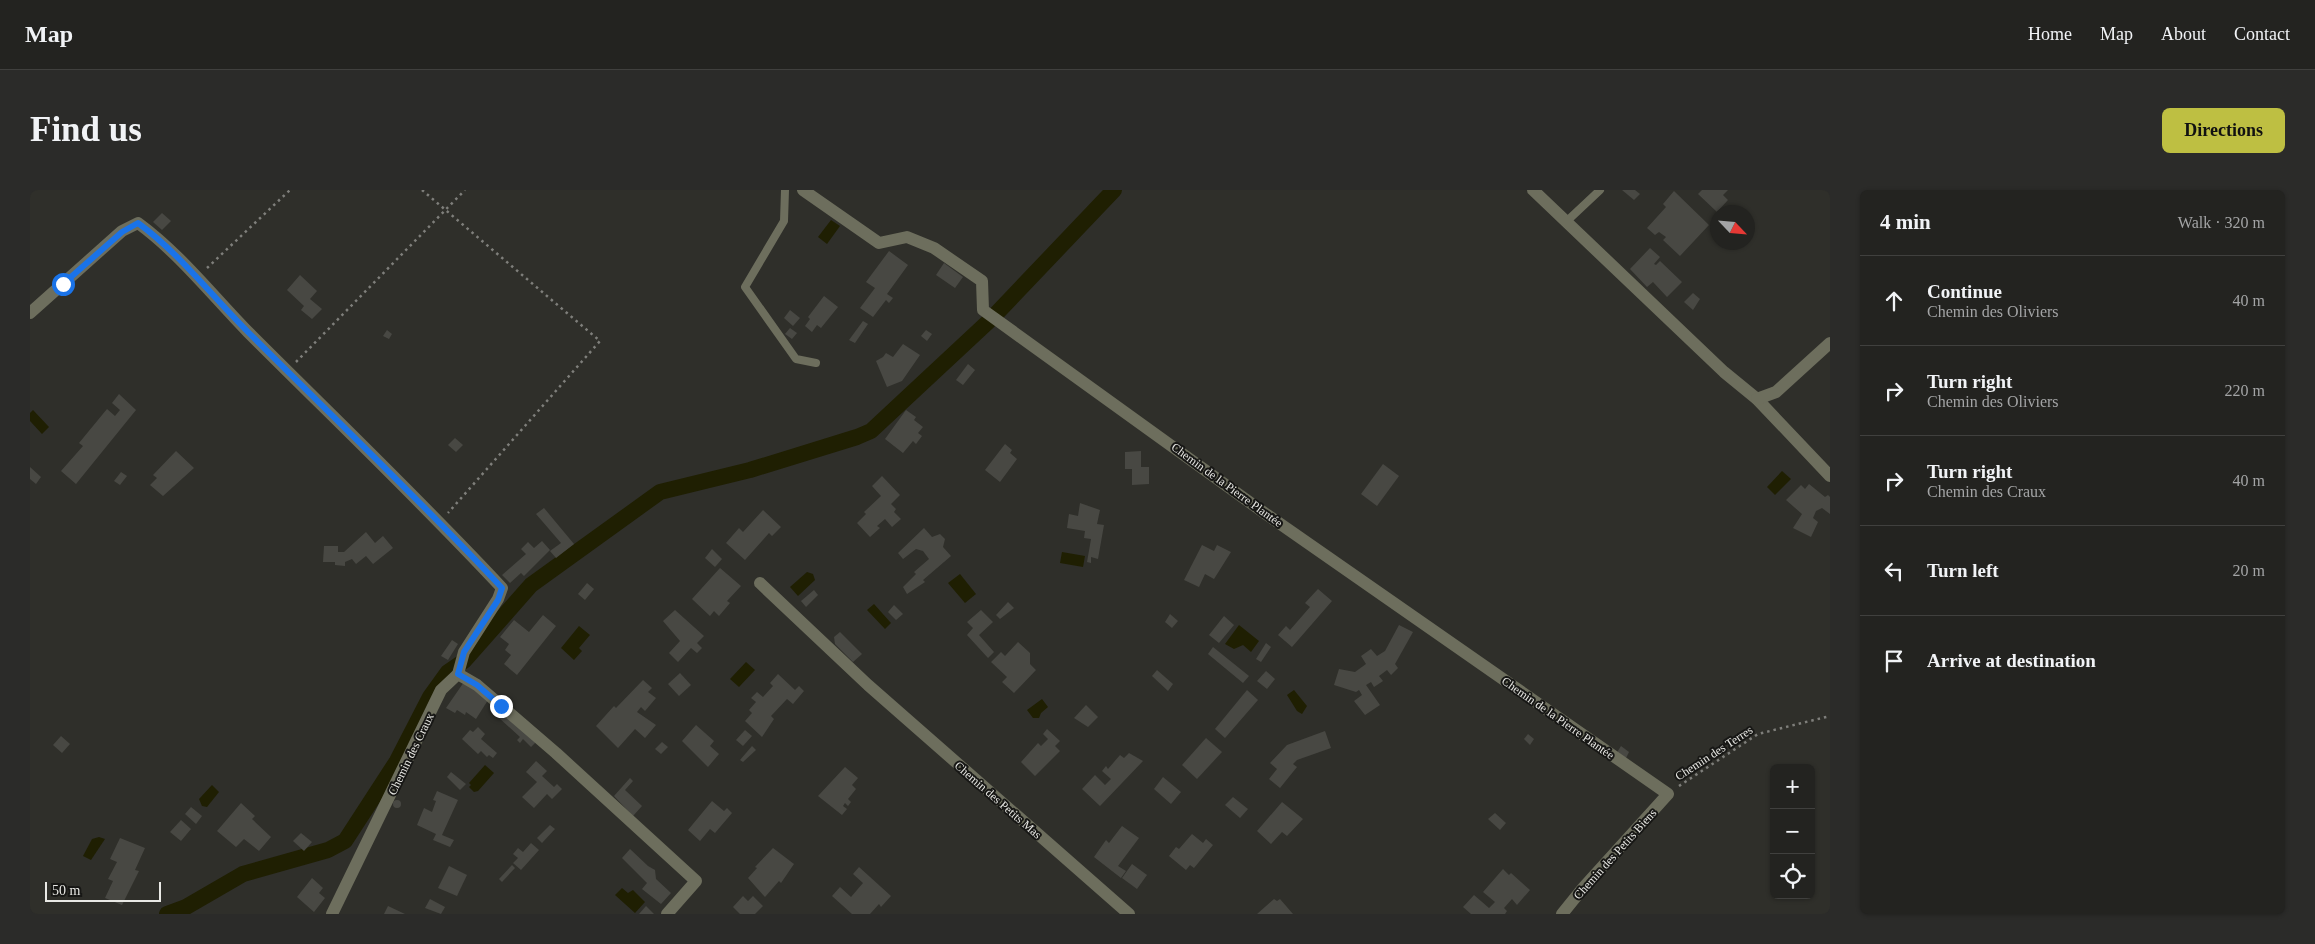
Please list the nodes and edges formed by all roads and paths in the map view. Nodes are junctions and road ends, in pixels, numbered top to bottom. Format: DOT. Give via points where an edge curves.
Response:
graph roads {
  1 [pos="290,190"];
  2 [pos="422,190"];
  3 [pos="465,190"];
  4 [pos="785,190"];
  5 [pos="803,190"];
  6 [pos="1533,190"];
  7 [pos="1600,190"];
  8 [pos="446,210"];
  9 [pos="1566,221"];
  10 [pos="197,278"];
  11 [pos="30,313"];
  12 [pos="1830,344"];
  13 [pos="816,363"];
  14 [pos="288,371"];
  15 [pos="1757,399"];
  16 [pos="1830,476"];
  17 [pos="440,523"];
  18 [pos="760,583"];
  19 [pos="458,674"];
  20 [pos="1830,716"];
  21 [pos="1668,794"];
  22 [pos="332,914"];
  23 [pos="667,914"];
  24 [pos="1129,914"];
  25 [pos="1562,914"];
  1 -- 10 [label="path"];
  2 -- 8 [label="path"];
  3 -- 8 [label="path"];
  4 -- 13 [label="lane" via="784,221 745,287 796,359"];
  5 -- 21 [label="street, Chemin de la Pierre Plantée" via="879,243 907,237 934,248 982,281 983,310 1274,519"];
  6 -- 9 [label="street"];
  7 -- 9 [label="lane"];
  8 -- 14 [label="path"];
  8 -- 17 [label="path" via="600,341"];
  9 -- 15 [label="street" via="1724,372"];
  10 -- 11 [label="street" via="158,238 138,223 122,232"];
  10 -- 14 [label="street"];
  12 -- 15 [label="street" via="1776,392"];
  14 -- 17 [label="street"];
  15 -- 16 [label="street"];
  17 -- 19 [label="street" via="502,588 498,600 464,652"];
  18 -- 24 [label="street, Chemin des Petits Mas" via="868,685"];
  19 -- 22 [label="street, Chemin des Craux" via="441,690"];
  19 -- 23 [label="street" via="477,685 549,747 696,881"];
  20 -- 21 [label="path, Chemin des Terres" via="1758,734"];
  21 -- 25 [label="street, Chemin des Petits Biens"];
}
